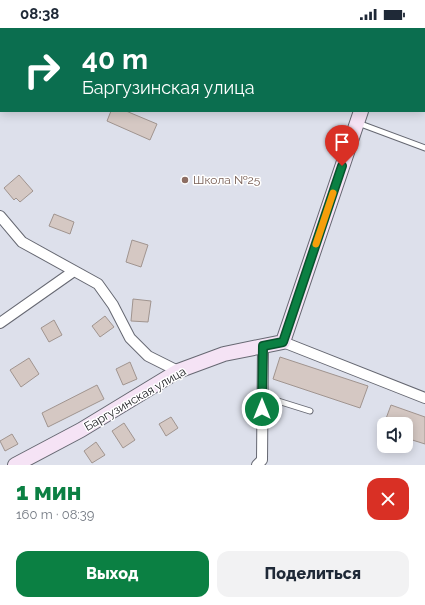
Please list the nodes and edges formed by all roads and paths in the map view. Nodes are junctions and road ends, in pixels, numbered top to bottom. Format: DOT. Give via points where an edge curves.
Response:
graph roads {
  1 [pos="359,117"];
  2 [pos="425,148"];
  3 [pos="0,216"];
  4 [pos="74,270"];
  5 [pos="0,323"];
  6 [pos="283,342"];
  7 [pos="263,346"];
  8 [pos="178,371"];
  9 [pos="262,396"];
  10 [pos="425,398"];
  11 [pos="310,411"];
  12 [pos="261,463"];
  13 [pos="15,465"];
  1 -- 2 [label="lane"];
  1 -- 6 [label="street"];
  3 -- 4 [label="street" via="22,242"];
  4 -- 5 [label="street"];
  4 -- 8 [label="street" via="98,284 113,305 130,338 148,356"];
  6 -- 7 [label="street, Баргузинская улица"];
  6 -- 10 [label="street"];
  7 -- 8 [label="street, Баргузинская улица" via="224,354"];
  7 -- 9 [label="street"];
  8 -- 13 [label="street, Баргузинская улица" via="81,430"];
  9 -- 11 [label="lane"];
  9 -- 12 [label="street"];
}
